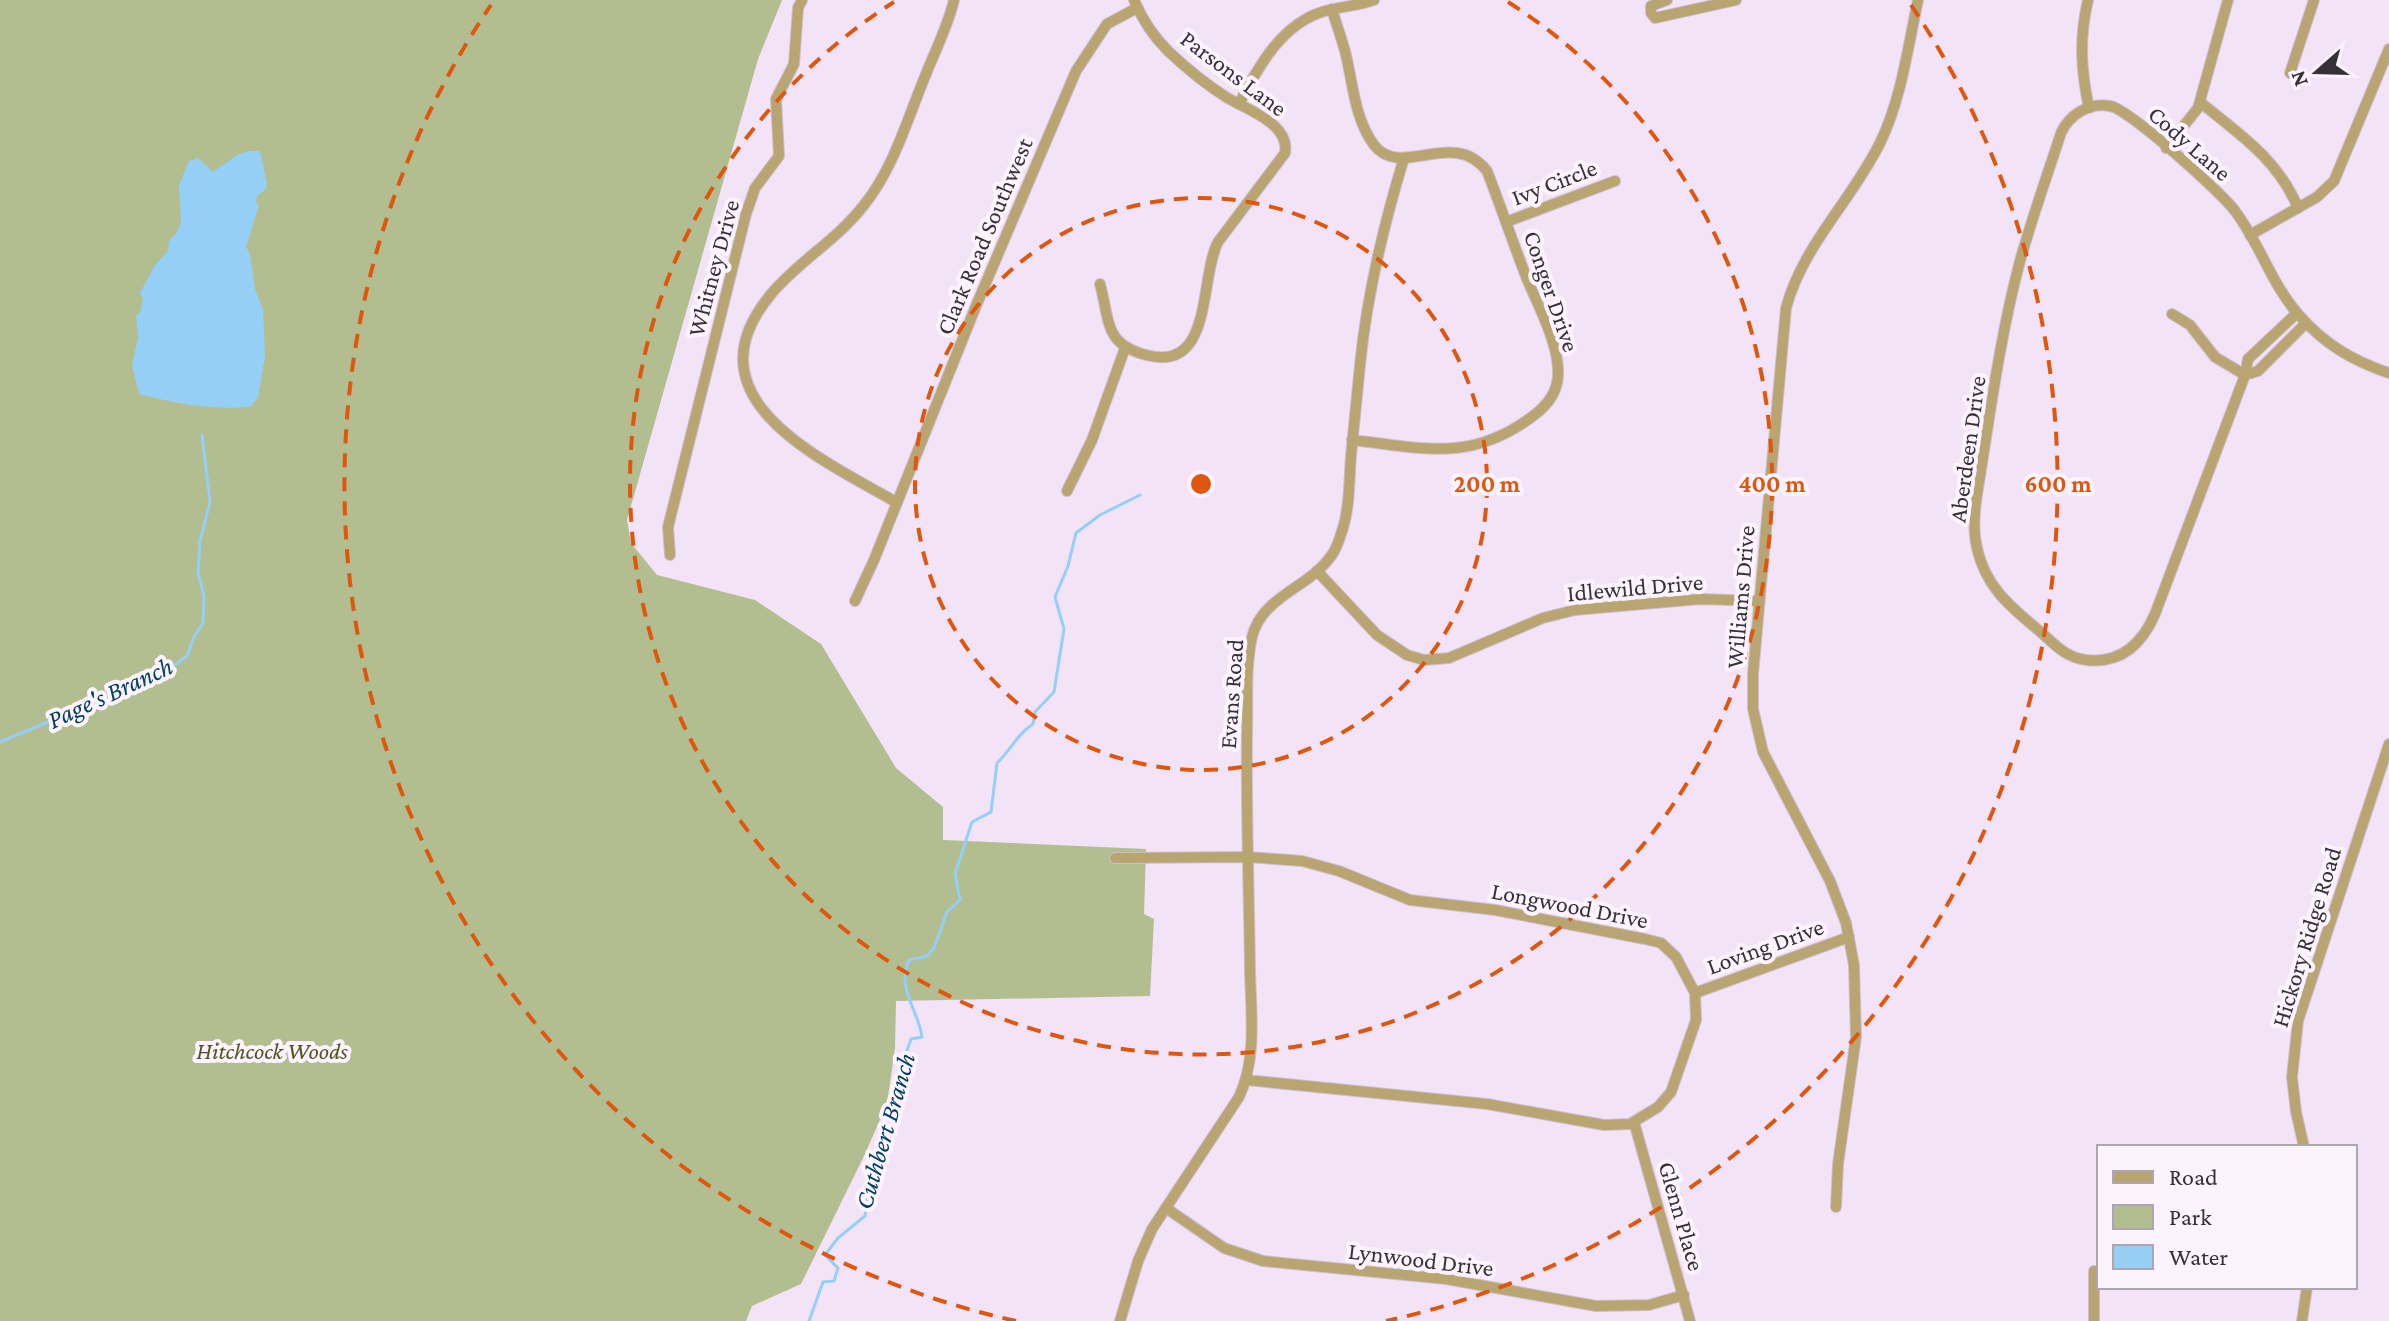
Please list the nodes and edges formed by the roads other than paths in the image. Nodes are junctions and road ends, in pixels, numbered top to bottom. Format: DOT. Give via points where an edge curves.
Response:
graph roads {
  1 [pos="802,0"];
  2 [pos="954,0"];
  3 [pos="1319,0"];
  4 [pos="1374,0"];
  5 [pos="1667,0"];
  6 [pos="1736,0"];
  7 [pos="1918,0"];
  8 [pos="2088,0"];
  9 [pos="2228,0"];
  10 [pos="2314,0"];
  11 [pos="1136,4"];
  12 [pos="1327,10"];
  13 [pos="2389,49"];
  14 [pos="2290,73"];
  15 [pos="2200,102"];
  16 [pos="1239,104"];
  17 [pos="2089,108"];
  18 [pos="2166,148"];
  19 [pos="1404,158"];
  20 [pos="1615,181"];
  21 [pos="2298,208"];
  22 [pos="1506,222"];
  23 [pos="2250,235"];
  24 [pos="1100,284"];
  25 [pos="2297,313"];
  26 [pos="2172,314"];
  27 [pos="2306,323"];
  28 [pos="1125,348"];
  29 [pos="2389,373"];
  30 [pos="2245,375"];
  31 [pos="1352,440"];
  32 [pos="1067,491"];
  33 [pos="896,502"];
  34 [pos="670,555"];
  35 [pos="1317,571"];
  36 [pos="855,601"];
  37 [pos="1759,601"];
  38 [pos="2389,744"];
  39 [pos="1248,857"];
  40 [pos="1115,858"];
  41 [pos="1849,937"];
  42 [pos="1695,993"];
  43 [pos="1246,1080"];
  44 [pos="1634,1122"];
  45 [pos="2304,1145"];
  46 [pos="1836,1207"];
  47 [pos="1166,1208"];
  48 [pos="2094,1271"];
  49 [pos="2307,1289"];
  50 [pos="1684,1295"];
  51 [pos="1120,1321"];
  52 [pos="1690,1321"];
  53 [pos="2094,1321"];
  54 [pos="2302,1321"];
  1 -- 34 [label="street, Whitney Drive" via="794,64 776,99 779,156 755,188 746,214 668,527"];
  2 -- 33 [label="street" via="874,192 773,292 752,325 744,351 748,389 764,414 815,456"];
  3 -- 12 [label="street"];
  4 -- 12 [label="street"];
  5 -- 6 [label="street" via="1651,6 1655,18"];
  7 -- 37 [label="street, Williams Drive" via="1883,135 1806,260 1789,300"];
  8 -- 17 [label="street" via="2081,58"];
  9 -- 15 [label="street"];
  10 -- 14 [label="street"];
  11 -- 16 [label="street, Parsons Lane" via="1170,52"];
  11 -- 33 [label="street, Clark Road Southwest" via="1107,24 1076,71"];
  12 -- 16 [label="street" via="1300,24 1270,51"];
  12 -- 19 [label="street" via="1345,50 1369,135 1385,154"];
  13 -- 21 [label="street" via="2334,181"];
  15 -- 18 [label="street"];
  15 -- 21 [label="street" via="2272,163"];
  16 -- 28 [label="street, Parsons Lane" via="1273,125 1285,140 1285,153 1214,249 1191,342 1164,357"];
  17 -- 18 [label="street, Cody Lane" via="2117,108"];
  17 -- 30 [label="street, Aberdeen Drive" via="2064,127 2021,261 1996,377 1974,526 1992,586 2062,652 2106,660 2144,638"];
  18 -- 23 [label="street, Cody Lane" via="2230,204"];
  19 -- 22 [label="street, Conger Drive" via="1448,151 1471,156 1487,171"];
  19 -- 31 [label="street, Evans Road" via="1378,245"];
  20 -- 22 [label="street, Ivy Circle"];
  21 -- 23 [label="street"];
  22 -- 31 [label="street, Conger Drive" via="1558,362 1558,380 1547,405 1512,430 1473,447 1449,450"];
  23 -- 25 [label="street, Cody Lane"];
  24 -- 28 [label="street" via="1112,333"];
  25 -- 27 [label="street, Cody Lane"];
  25 -- 30 [label="street, Aberdeen Drive" via="2248,359"];
  26 -- 30 [label="street" via="2190,325 2215,357"];
  27 -- 29 [label="street" via="2347,356"];
  27 -- 30 [label="street" via="2258,371"];
  28 -- 32 [label="street"];
  31 -- 35 [label="street, Evans Road" via="1346,517 1331,556"];
  33 -- 36 [label="street, Clark Road Southwest"];
  35 -- 37 [label="street, Idlewild Drive" via="1377,635 1424,660 1449,658 1575,610 1701,599"];
  35 -- 39 [label="street, Evans Road" via="1276,601 1253,636"];
  37 -- 41 [label="street, Williams Drive" via="1753,692 1758,738 1830,881"];
  38 -- 45 [label="street, Hickory Ridge Road" via="2298,1021 2292,1077"];
  39 -- 40 [label="street, Longwood Drive"];
  39 -- 42 [label="street, Longwood Drive" via="1317,864 1410,900 1495,910 1661,943 1676,957"];
  39 -- 43 [label="street, Evans Road" via="1251,1054"];
  41 -- 42 [label="street, Loving Drive"];
  41 -- 46 [label="street, Williams Drive" via="1856,1037"];
  42 -- 44 [label="street" via="1696,1020 1671,1092"];
  43 -- 44 [label="street" via="1487,1104 1615,1126"];
  43 -- 47 [label="street, Evans Road"];
  44 -- 50 [label="street, Glenn Place"];
  47 -- 50 [label="street, Lynwood Drive" via="1224,1248 1263,1261 1446,1279 1596,1306 1649,1305"];
  47 -- 51 [label="street, Evans Road" via="1141,1253"];
  48 -- 53 [label="street"];
  49 -- 54 [label="street"];
  50 -- 52 [label="street, Glenn Place"];
}
